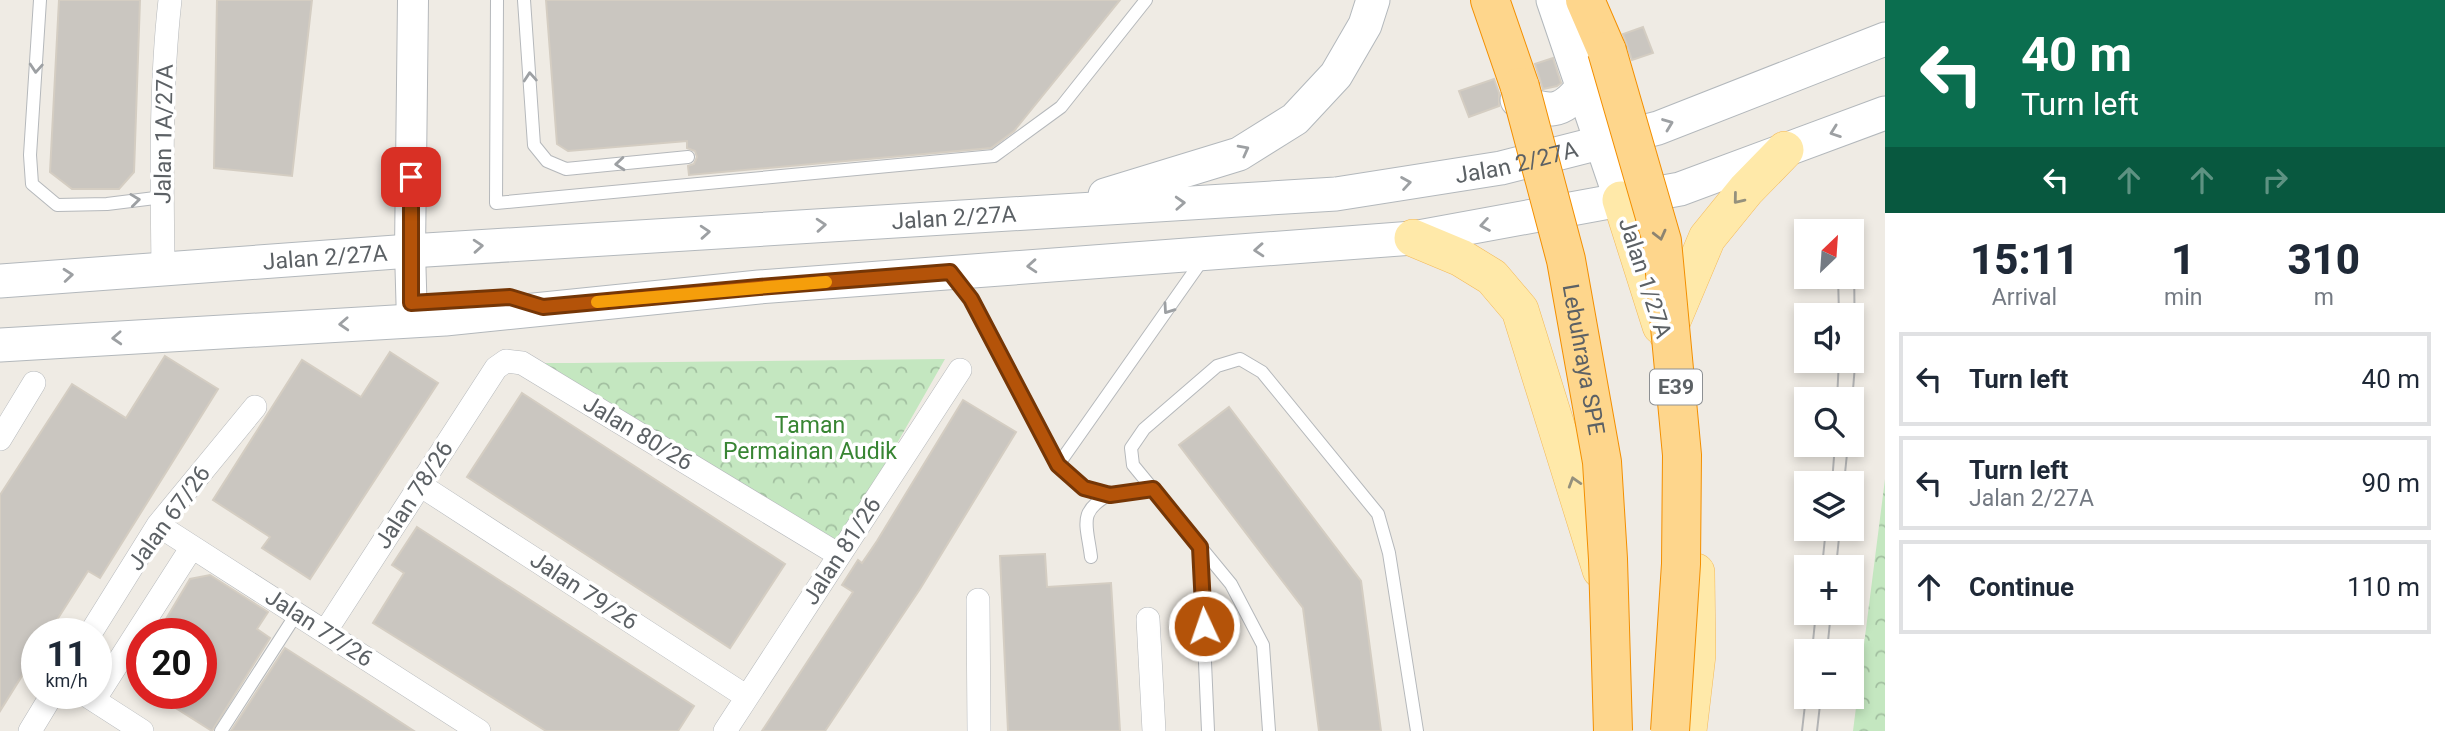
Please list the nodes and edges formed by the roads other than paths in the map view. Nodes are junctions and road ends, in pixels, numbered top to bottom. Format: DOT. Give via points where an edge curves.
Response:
graph roads {
  1 [pos="40,0"];
  2 [pos="170,0"];
  3 [pos="413,0"];
  4 [pos="497,0"];
  5 [pos="524,0"];
  6 [pos="1146,0"];
  7 [pos="1373,0"];
  8 [pos="1482,0"];
  9 [pos="1490,0"];
  10 [pos="1553,0"];
  11 [pos="1585,0"];
  12 [pos="1885,38"];
  13 [pos="1583,86"];
  14 [pos="1517,100"];
  15 [pos="1885,113"];
  16 [pos="1603,143"];
  17 [pos="1785,150"];
  18 [pos="688,158"];
  19 [pos="1538,160"];
  20 [pos="163,197"];
  21 [pos="1621,200"];
  22 [pos="1063,209"];
  23 [pos="1552,213"];
  24 [pos="1413,238"];
  25 [pos="410,251"];
  26 [pos="1207,253"];
  27 [pos="163,268"];
  28 [pos="950,272"];
  29 [pos="0,281"];
  30 [pos="412,312"];
  31 [pos="1665,337"];
  32 [pos="0,345"];
  33 [pos="506,361"];
  34 [pos="960,370"];
  35 [pos="34,383"];
  36 [pos="255,407"];
  37 [pos="0,439"];
  38 [pos="1058,465"];
  39 [pos="420,485"];
  40 [pos="1153,489"];
  41 [pos="1110,495"];
  42 [pos="158,525"];
  43 [pos="192,547"];
  44 [pos="1200,547"];
  45 [pos="839,555"];
  46 [pos="1091,557"];
  47 [pos="978,600"];
  48 [pos="297,614"];
  49 [pos="100,618"];
  50 [pos="1148,620"];
  51 [pos="325,632"];
  52 [pos="112,663"];
  53 [pos="1630,665"];
  54 [pos="747,697"];
  55 [pos="43,709"];
  56 [pos="109,709"];
  57 [pos="30,731"];
  58 [pos="142,731"];
  59 [pos="221,731"];
  60 [pos="480,731"];
  61 [pos="724,731"];
  62 [pos="979,731"];
  63 [pos="1154,731"];
  64 [pos="1208,731"];
  65 [pos="1269,731"];
  66 [pos="1417,731"];
  67 [pos="1613,731"];
  68 [pos="1623,731"];
  69 [pos="1670,731"];
  70 [pos="1688,731"];
  1 -- 20 [label="lane, one-way" via="32,184 57,205"];
  2 -- 20 [label="street, Jalan 1A/27A" via="163,95"];
  3 -- 25 [label="street"];
  4 -- 6 [label="lane" via="496,203 994,156 1061,107"];
  18 -- 5 [label="lane, one-way" via="566,169 547,161 534,145"];
  22 -- 7 [label="main road, one-way" via="1239,154 1295,120 1336,75 1365,25"];
  8 -- 14 [label="main road"];
  9 -- 67 [label="highway, Lebuhraya SPE, bridge" via="1520,87 1566,260 1602,462"];
  10 -- 13 [label="main road, Jalan 1/27A"];
  11 -- 69 [label="highway, E39, one-way, bridge" via="1607,51 1662,241 1682,455 1681,564"];
  16 -- 12 [label="main road, Jalan 2/27A, one-way" via="1658,128"];
  13 -- 14 [label="main road" via="1560,109"];
  13 -- 16 [label="main road, Jalan 1/27A"];
  14 -- 19 [label="main road"];
  15 -- 17 [label="main road, one-way"];
  16 -- 19 [label="main road, Jalan 2/27A"];
  16 -- 21 [label="main road, Jalan 1/27A"];
  17 -- 21 [label="main road" via="1680,189"];
  17 -- 31 [label="main road, one-way" via="1707,238"];
  22 -- 19 [label="main road, Jalan 2/27A, one-way" via="1336,194"];
  19 -- 23 [label="main road"];
  20 -- 27 [label="street, Jalan 1A/27A"];
  21 -- 23 [label="main road"];
  21 -- 31 [label="main road, Jalan 1/27A"];
  25 -- 22 [label="main road, Jalan 2/27A, one-way"];
  23 -- 24 [label="main road, one-way"];
  23 -- 53 [label="main road" via="1616,450"];
  24 -- 26 [label="main road, one-way"];
  53 -- 24 [label="main road, one-way" via="1520,310 1492,277"];
  25 -- 27 [label="main road, Jalan 2/27A"];
  25 -- 30 [label="street"];
  26 -- 28 [label="main road, one-way"];
  26 -- 38 [label="lane, one-way"];
  29 -- 27 [label="main road, Jalan 2/27A, one-way"];
  28 -- 30 [label="main road" via="445,319"];
  28 -- 38 [label="lane" via="971,299"];
  30 -- 32 [label="main road, one-way"];
  31 -- 70 [label="main road, Jalan 1/27A" via="1694,461 1697,655"];
  33 -- 39 [label="street, Jalan 78/26" via="496,368"];
  33 -- 45 [label="street, Jalan 80/26" via="522,363"];
  34 -- 45 [label="street, Jalan 81/26"];
  35 -- 37 [label="street"];
  36 -- 42 [label="street, Jalan 67/26"];
  38 -- 41 [label="lane" via="1084,488"];
  39 -- 51 [label="street, Jalan 78/26"];
  39 -- 54 [label="street, Jalan 79/26"];
  40 -- 41 [label="lane"];
  40 -- 44 [label="lane"];
  40 -- 66 [label="lane" via="1133,466 1131,448 1144,429 1217,366 1240,359 1262,372 1378,514 1389,553"];
  41 -- 46 [label="lane" via="1092,504 1086,517"];
  42 -- 43 [label="street, Jalan 77/26"];
  42 -- 49 [label="street, Jalan 67/26"];
  43 -- 48 [label="street, Jalan 77/26"];
  43 -- 52 [label="street"];
  44 -- 64 [label="lane"];
  44 -- 65 [label="lane" via="1231,584 1263,645"];
  45 -- 54 [label="street, Jalan 81/26"];
  47 -- 62 [label="street"];
  48 -- 51 [label="street, Jalan 77/26"];
  48 -- 59 [label="lane"];
  50 -- 63 [label="street"];
  51 -- 60 [label="street, Jalan 77/26"];
  53 -- 68 [label="main road"];
  54 -- 61 [label="street, Jalan 81/26"];
  55 -- 57 [label="street"];
  56 -- 58 [label="street"];
}
